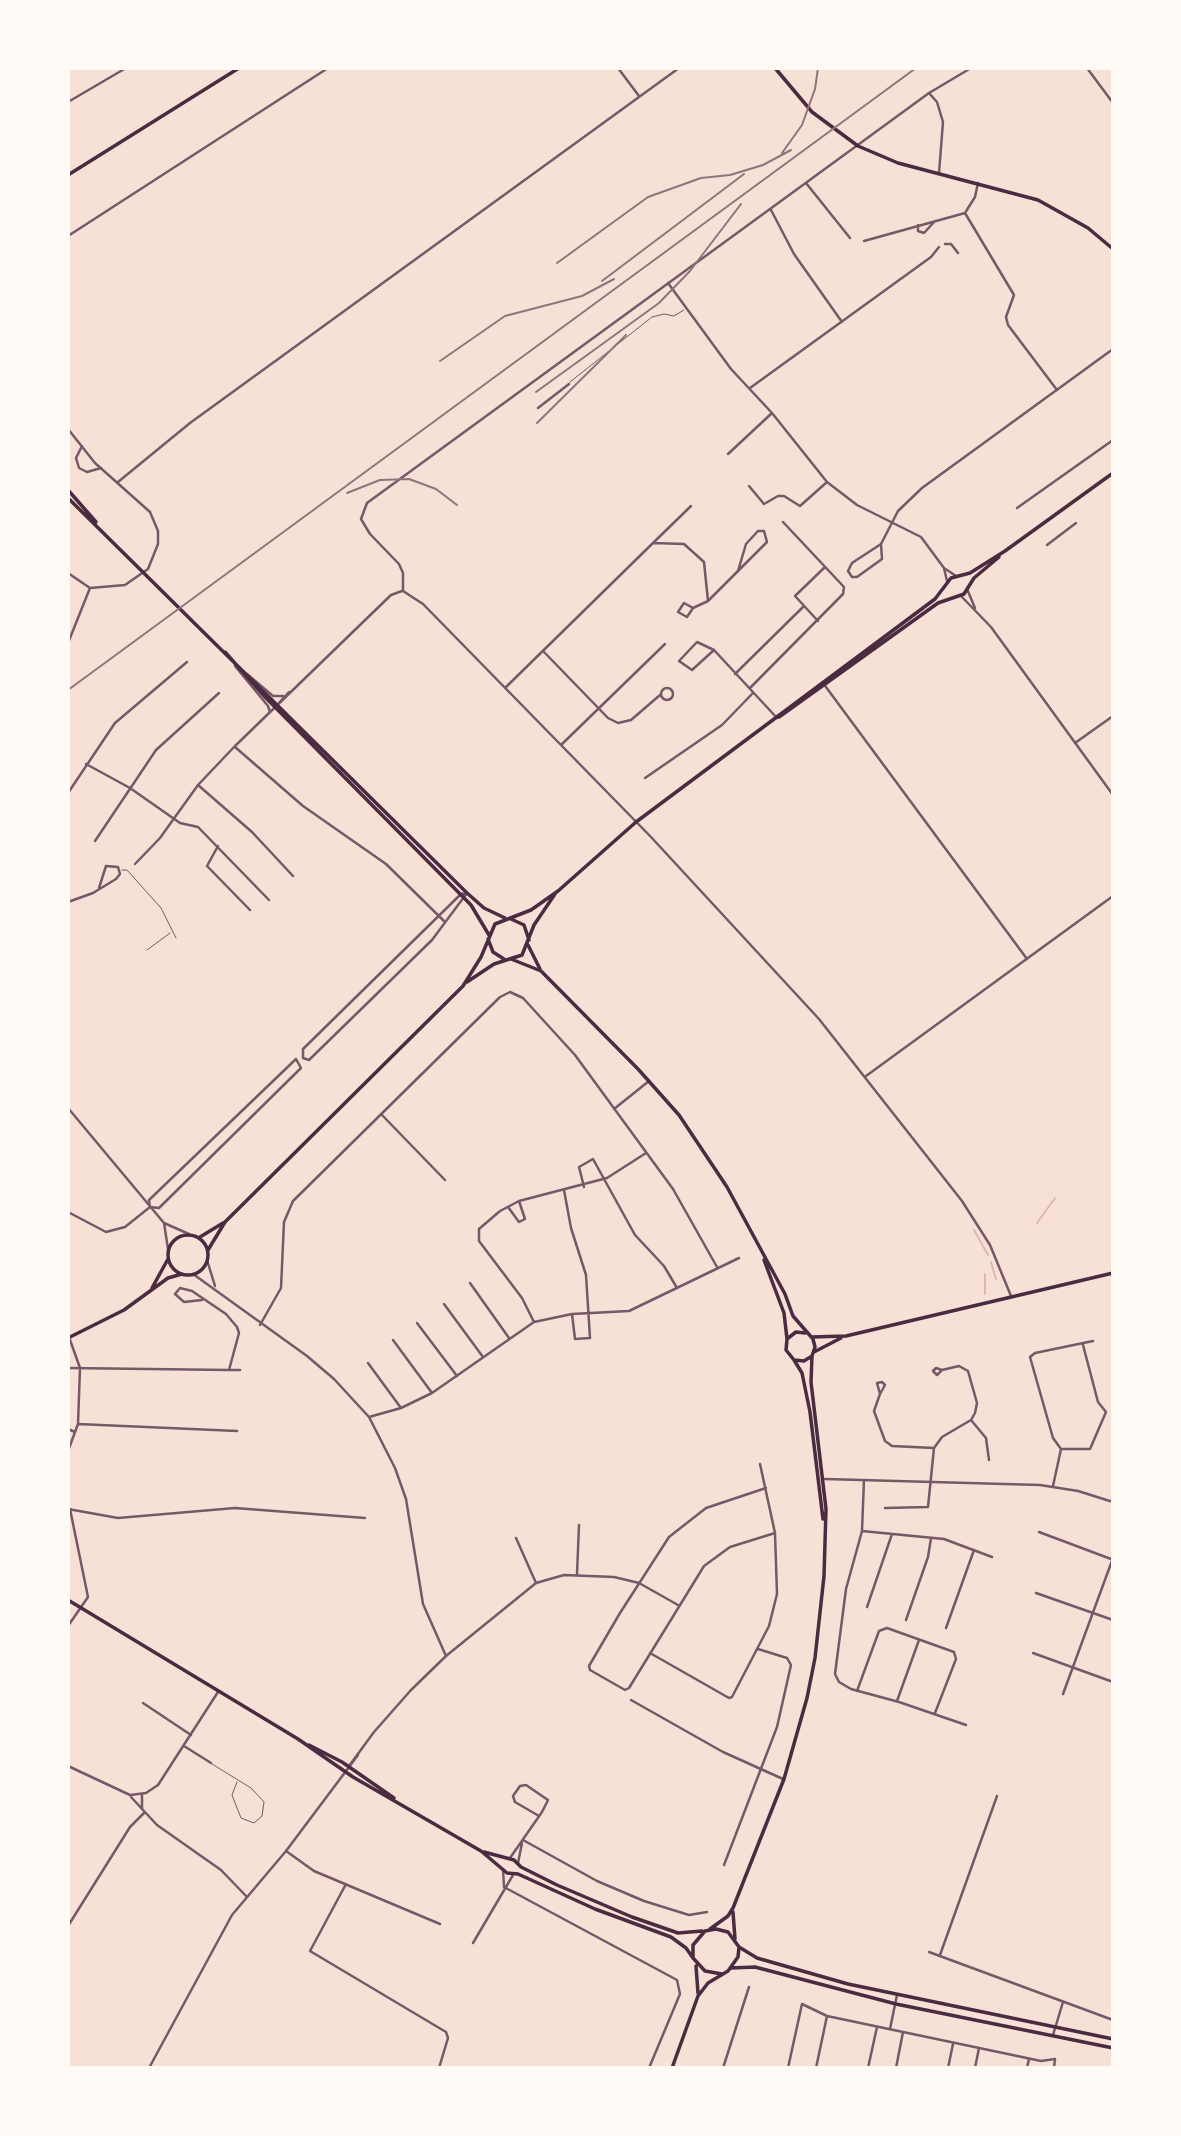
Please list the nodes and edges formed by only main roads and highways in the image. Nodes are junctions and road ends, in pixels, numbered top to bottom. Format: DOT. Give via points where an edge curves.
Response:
graph roads {
  1 [pos="239,68"];
  2 [pos="775,68"];
  3 [pos="69,175"];
  4 [pos="1113,248"];
  5 [pos="1113,473"];
  6 [pos="68,490"];
  7 [pos="68,498"];
  8 [pos="101,530"];
  9 [pos="1005,551"];
  10 [pos="958,577"];
  11 [pos="947,585"];
  12 [pos="967,588"];
  13 [pos="953,596"];
  14 [pos="225,652"];
  15 [pos="824,684"];
  16 [pos="277,705"];
  17 [pos="558,891"];
  18 [pos="466,896"];
  19 [pos="508,918"];
  20 [pos="488,936"];
  21 [pos="528,943"];
  22 [pos="509,959"];
  23 [pos="541,971"];
  24 [pos="463,986"];
  25 [pos="225,1223"];
  26 [pos="199,1237"];
  27 [pos="760,1248"];
  28 [pos="208,1250"];
  29 [pos="168,1259"];
  30 [pos="1113,1273"];
  31 [pos="182,1274"];
  32 [pos="150,1289"];
  33 [pos="805,1333"];
  34 [pos="846,1336"];
  35 [pos="69,1337"];
  36 [pos="811,1337"];
  37 [pos="787,1339"];
  38 [pos="813,1354"];
  39 [pos="794,1360"];
  40 [pos="818,1479"];
  41 [pos="825,1479"];
  42 [pos="824,1522"];
  43 [pos="68,1600"];
  44 [pos="298,1740"];
  45 [pos="397,1800"];
  46 [pos="481,1851"];
  47 [pos="508,1858"];
  48 [pos="520,1865"];
  49 [pos="502,1868"];
  50 [pos="515,1874"];
  51 [pos="733,1908"];
  52 [pos="710,1929"];
  53 [pos="705,1931"];
  54 [pos="736,1941"];
  55 [pos="739,1947"];
  56 [pos="693,1958"];
  57 [pos="696,1964"];
  58 [pos="731,1968"];
  59 [pos="722,1974"];
  60 [pos="848,1983"];
  61 [pos="846,1992"];
  62 [pos="698,1996"];
  63 [pos="1113,2039"];
  64 [pos="1113,2048"];
  65 [pos="671,2068"];
  1 -- 3 [label="main road"];
  2 -- 4 [label="main road" via="827,126 869,152 1056,208"];
  5 -- 9 [label="main road"];
  6 -- 8 [label="main road"];
  7 -- 8 [label="main road"];
  8 -- 14 [label="main road"];
  9 -- 10 [label="main road"];
  9 -- 12 [label="main road"];
  10 -- 11 [label="main road"];
  10 -- 12 [label="main road"];
  11 -- 13 [label="main road"];
  11 -- 15 [label="main road"];
  12 -- 13 [label="main road" via="961,596"];
  13 -- 15 [label="main road"];
  14 -- 16 [label="main road"];
  14 -- 16 [label="main road"];
  15 -- 17 [label="main road" via="636,822"];
  16 -- 18 [label="main road"];
  16 -- 18 [label="main road"];
  17 -- 19 [label="main road" via="531,910"];
  17 -- 21 [label="main road" via="541,912"];
  18 -- 19 [label="main road"];
  18 -- 20 [label="main road"];
  19 -- 20 [label="main road" via="495,924"];
  19 -- 21 [label="main road" via="524,925"];
  20 -- 22 [label="main road" via="493,952"];
  20 -- 24 [label="main road"];
  21 -- 22 [label="main road" via="522,954"];
  21 -- 23 [label="main road"];
  22 -- 23 [label="main road"];
  22 -- 24 [label="main road" via="488,967"];
  23 -- 27 [label="main road" via="649,1081 704,1151"];
  24 -- 25 [label="main road"];
  25 -- 26 [label="main road"];
  25 -- 28 [label="main road"];
  26 -- 28 [label="main road"];
  26 -- 29 [label="main road" via="189,1234 174,1240"];
  27 -- 33 [label="main road"];
  27 -- 37 [label="main road" via="784,1313"];
  28 -- 31 [label="main road" via="202,1269"];
  29 -- 31 [label="main road"];
  29 -- 32 [label="main road"];
  30 -- 34 [label="main road"];
  31 -- 32 [label="main road"];
  32 -- 35 [label="main road" via="105,1321"];
  33 -- 36 [label="main road"];
  33 -- 37 [label="main road" via="796,1332"];
  34 -- 36 [label="main road"];
  34 -- 38 [label="main road"];
  36 -- 38 [label="main road"];
  37 -- 39 [label="main road" via="786,1350"];
  38 -- 39 [label="main road" via="804,1361"];
  38 -- 41 [label="main road" via="811,1382"];
  39 -- 40 [label="main road" via="802,1373 810,1412"];
  40 -- 41 [label="main road"];
  40 -- 42 [label="main road"];
  41 -- 42 [label="main road"];
  42 -- 51 [label="main road" via="824,1576 807,1698 784,1779"];
  43 -- 44 [label="main road"];
  44 -- 45 [label="main road"];
  44 -- 45 [label="main road" via="349,1766"];
  45 -- 46 [label="main road"];
  46 -- 47 [label="main road"];
  46 -- 49 [label="main road"];
  47 -- 48 [label="main road"];
  47 -- 49 [label="main road" via="501,1862"];
  48 -- 50 [label="main road"];
  48 -- 53 [label="main road" via="592,1901 668,1930 685,1934"];
  49 -- 50 [label="main road"];
  50 -- 56 [label="main road" via="671,1937"];
  51 -- 52 [label="main road"];
  51 -- 54 [label="main road"];
  52 -- 53 [label="main road"];
  52 -- 54 [label="main road" via="722,1929"];
  53 -- 56 [label="main road" via="693,1945"];
  54 -- 55 [label="main road"];
  55 -- 58 [label="main road"];
  55 -- 60 [label="main road" via="757,1958"];
  56 -- 57 [label="main road"];
  57 -- 59 [label="main road" via="710,1974"];
  57 -- 62 [label="main road"];
  58 -- 59 [label="main road"];
  58 -- 61 [label="main road" via="755,1967"];
  59 -- 62 [label="main road"];
  60 -- 61 [label="main road"];
  60 -- 63 [label="main road"];
  61 -- 64 [label="main road"];
  62 -- 65 [label="main road"];
}
